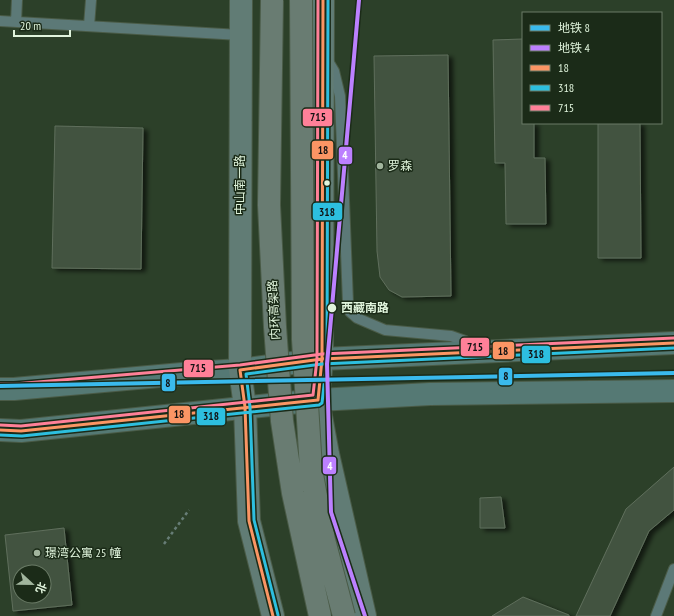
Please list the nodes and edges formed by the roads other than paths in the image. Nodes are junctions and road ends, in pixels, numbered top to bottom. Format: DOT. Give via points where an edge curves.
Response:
graph roads {
  1 [pos="17,0"];
  2 [pos="91,0"];
  3 [pos="241,0"];
  4 [pos="272,0"];
  5 [pos="301,0"];
  6 [pos="323,0"];
  7 [pos="0,21"];
  8 [pos="16,22"];
  9 [pos="89,26"];
  10 [pos="240,35"];
  11 [pos="323,50"];
  12 [pos="674,343"];
  13 [pos="481,352"];
  14 [pos="322,359"];
  15 [pos="240,370"];
  16 [pos="0,389"];
  17 [pos="674,391"];
  18 [pos="318,400"];
  19 [pos="245,407"];
  20 [pos="0,430"];
  21 [pos="674,569"];
  22 [pos="273,616"];
  23 [pos="320,616"];
  24 [pos="344,616"];
  25 [pos="365,616"];
  26 [pos="656,616"];
  1 -- 8 [label="lane"];
  2 -- 9 [label="lane"];
  3 -- 10 [label="main road, 中山南一路"];
  4 -- 23 [label="highway, 内环高架路, bridge" via="269,205 282,420 293,494"];
  5 -- 24 [label="highway, bridge" via="303,339 311,469 324,540"];
  6 -- 11 [label="main road"];
  7 -- 8 [label="lane"];
  8 -- 9 [label="lane"];
  9 -- 10 [label="lane"];
  10 -- 15 [label="main road, 中山南一路"];
  11 -- 13 [label="lane" via="334,71 340,96 350,312 357,318 385,330 451,336 465,340"];
  11 -- 14 [label="main road"];
  12 -- 13 [label="main road"];
  13 -- 14 [label="main road"];
  14 -- 15 [label="main road"];
  14 -- 18 [label="main road"];
  15 -- 16 [label="main road"];
  15 -- 19 [label="main road, 中山南一路"];
  17 -- 18 [label="main road" via="430,394"];
  18 -- 19 [label="main road"];
  18 -- 25 [label="main road"];
  19 -- 20 [label="main road" via="20,431"];
  19 -- 22 [label="main road, 中山南一路" via="249,521"];
  21 -- 26 [label="lane"];
}
